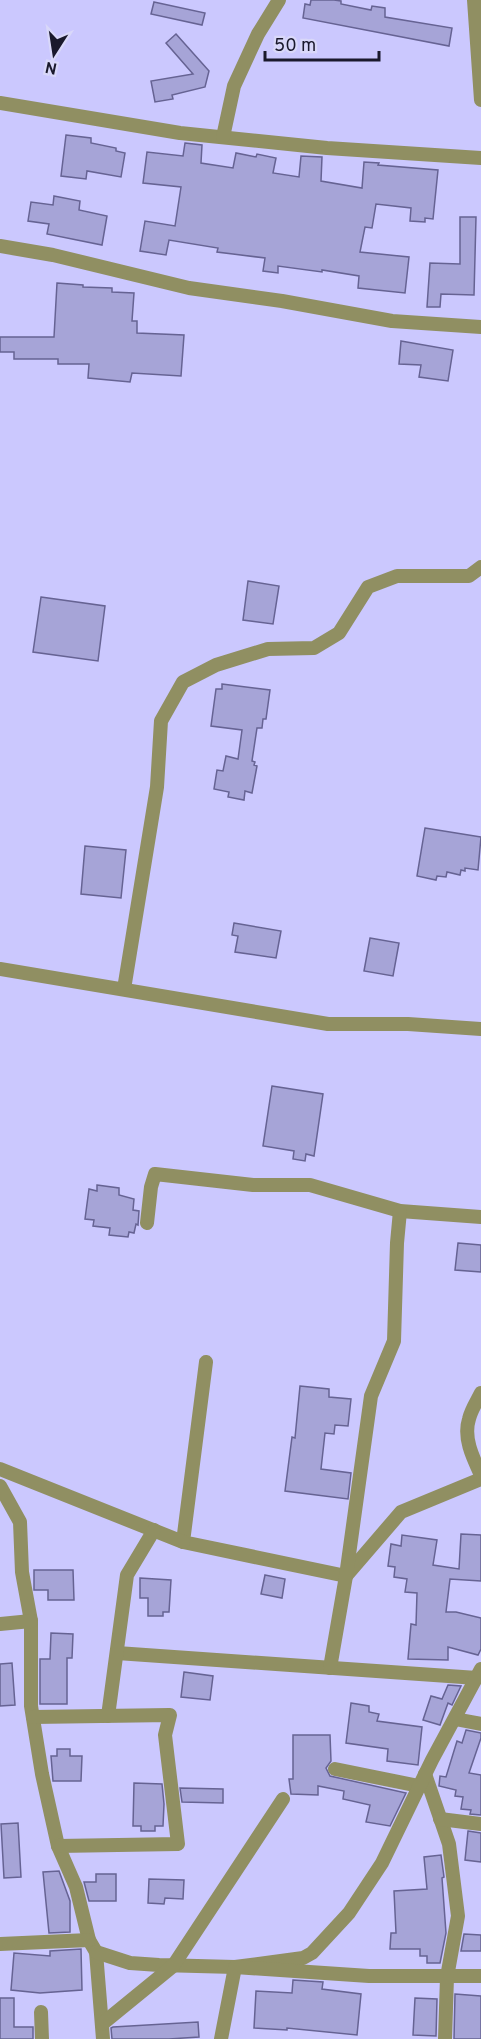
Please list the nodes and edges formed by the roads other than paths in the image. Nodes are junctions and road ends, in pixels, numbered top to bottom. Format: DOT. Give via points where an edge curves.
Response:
graph roads {
  1 [pos="279,0"];
  2 [pos="474,0"];
  3 [pos="481,100"];
  4 [pos="0,103"];
  5 [pos="223,137"];
  6 [pos="481,158"];
  7 [pos="0,246"];
  8 [pos="481,327"];
  9 [pos="481,567"];
  10 [pos="0,969"];
  11 [pos="124,989"];
  12 [pos="481,1029"];
  13 [pos="400,1211"];
  14 [pos="481,1217"];
  15 [pos="147,1223"];
  16 [pos="206,1362"];
  17 [pos="481,1393"];
  18 [pos="0,1469"];
  19 [pos="481,1477"];
  20 [pos="0,1486"];
  21 [pos="154,1530"];
  22 [pos="183,1542"];
  23 [pos="346,1576"];
  24 [pos="31,1620"];
  25 [pos="0,1624"];
  26 [pos="117,1653"];
  27 [pos="330,1668"];
  28 [pos="479,1673"];
  29 [pos="108,1716"];
  30 [pos="33,1717"];
  31 [pos="454,1719"];
  32 [pos="481,1724"];
  33 [pos="335,1769"];
  34 [pos="422,1780"];
  35 [pos="283,1799"];
  36 [pos="440,1819"];
  37 [pos="481,1824"];
  38 [pos="58,1846"];
  39 [pos="0,1944"];
  40 [pos="92,1946"];
  41 [pos="173,1966"];
  42 [pos="235,1967"];
  43 [pos="447,1977"];
  44 [pos="481,1977"];
  45 [pos="41,2012"];
  46 [pos="102,2024"];
  47 [pos="42,2039"];
  48 [pos="103,2039"];
  49 [pos="221,2039"];
  50 [pos="445,2039"];
  1 -- 5 [label="street" via="234,86"];
  2 -- 3 [label="street"];
  4 -- 5 [label="street"];
  5 -- 6 [label="street"];
  7 -- 8 [label="street" via="189,288 392,321"];
  9 -- 11 [label="street" via="469,576 398,576 387,580 368,588 339,633 314,648 268,649 216,664 183,682 161,721 157,787"];
  10 -- 11 [label="street"];
  11 -- 12 [label="street" via="328,1024"];
  13 -- 14 [label="street"];
  13 -- 15 [label="street" via="310,1185 253,1185 155,1174"];
  13 -- 23 [label="street" via="394,1341 371,1396"];
  16 -- 22 [label="street"];
  17 -- 19 [label="street" via="468,1420 468,1438"];
  18 -- 21 [label="street"];
  19 -- 23 [label="street" via="401,1512"];
  20 -- 24 [label="street" via="20,1522 22,1572"];
  21 -- 22 [label="street"];
  21 -- 26 [label="street" via="127,1575"];
  22 -- 23 [label="street"];
  23 -- 27 [label="street"];
  24 -- 25 [label="street"];
  24 -- 30 [label="street"];
  26 -- 27 [label="street"];
  26 -- 29 [label="street"];
  27 -- 28 [label="street"];
  28 -- 31 [label="street"];
  29 -- 30 [label="street"];
  29 -- 38 [label="street" via="170,1715 165,1736 178,1844"];
  30 -- 38 [label="street"];
  31 -- 32 [label="street"];
  31 -- 34 [label="street"];
  33 -- 34 [label="street"];
  34 -- 36 [label="street"];
  34 -- 42 [label="street" via="382,1863 349,1913 312,1953 303,1958"];
  35 -- 41 [label="street"];
  36 -- 37 [label="street"];
  36 -- 43 [label="street" via="449,1844 458,1916"];
  38 -- 40 [label="street" via="76,1887"];
  39 -- 40 [label="street"];
  40 -- 41 [label="street" via="130,1963"];
  40 -- 46 [label="street"];
  41 -- 42 [label="street"];
  41 -- 46 [label="street"];
  42 -- 43 [label="street"];
  42 -- 49 [label="street"];
  43 -- 44 [label="street"];
  43 -- 50 [label="street"];
  45 -- 47 [label="street"];
  46 -- 48 [label="street"];
}
